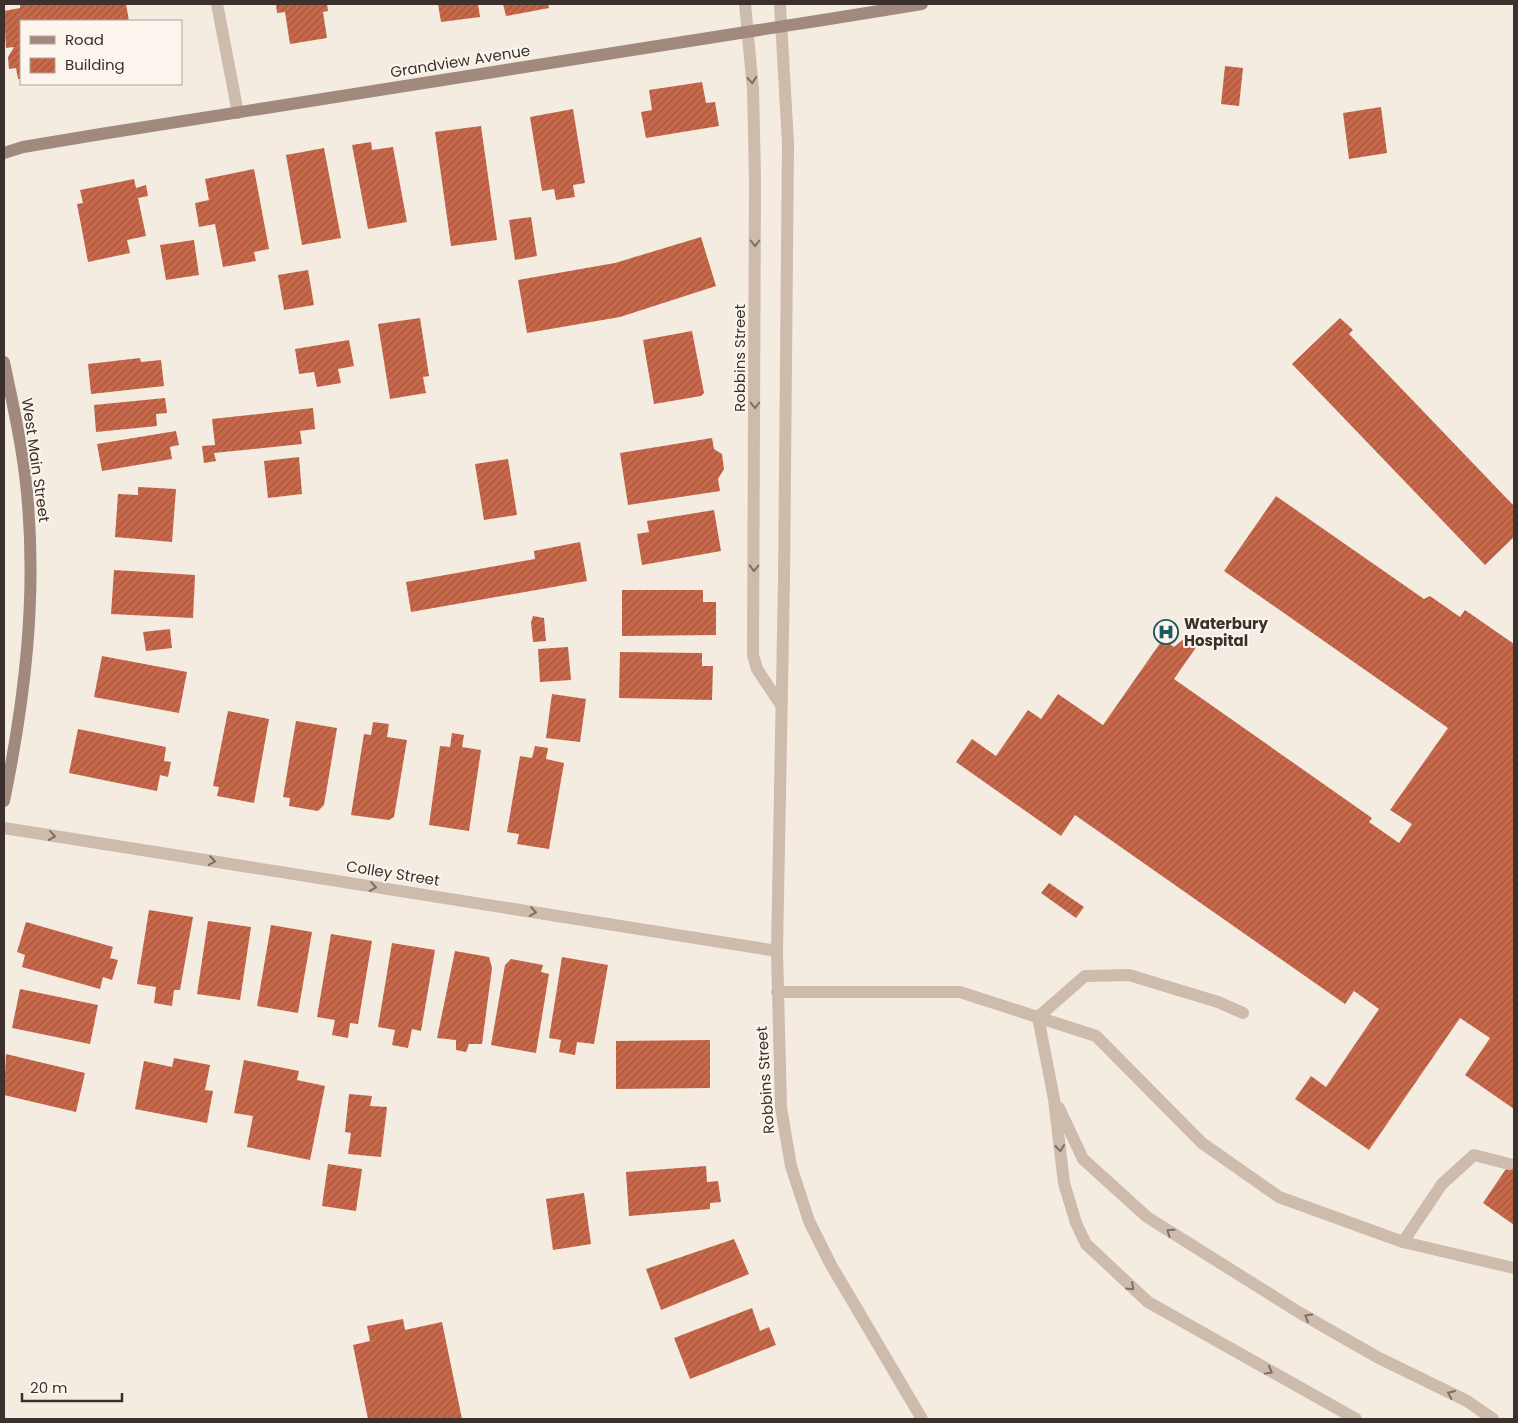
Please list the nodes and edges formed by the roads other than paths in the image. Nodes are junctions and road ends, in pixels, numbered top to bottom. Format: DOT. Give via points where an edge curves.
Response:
graph roads {
  1 [pos="218,4"];
  2 [pos="745,4"];
  3 [pos="780,4"];
  4 [pos="922,4"];
  5 [pos="754,31"];
  6 [pos="238,113"];
  7 [pos="4,153"];
  8 [pos="4,362"];
  9 [pos="781,705"];
  10 [pos="4,802"];
  11 [pos="4,828"];
  12 [pos="777,951"];
  13 [pos="777,992"];
  14 [pos="1243,1013"];
  15 [pos="1038,1017"];
  16 [pos="1054,1099"];
  17 [pos="1509,1164"];
  18 [pos="1403,1242"];
  19 [pos="1514,1268"];
  20 [pos="922,1419"];
  21 [pos="1356,1419"];
  22 [pos="1493,1419"];
  1 -- 6 [label="street"];
  2 -- 5 [label="street, Robbins Street"];
  3 -- 9 [label="street, Robbins Street" via="788,142"];
  4 -- 5 [label="main road, Grandview Avenue, bridge"];
  5 -- 6 [label="main road, Grandview Avenue"];
  5 -- 9 [label="street, Robbins Street, one-way" via="753,655 757,669"];
  6 -- 7 [label="main road, Grandview Avenue" via="23,147"];
  8 -- 10 [label="main road, West Main Street" via="27,492 30,596 21,707"];
  9 -- 12 [label="street, Robbins Street"];
  11 -- 12 [label="street, Colley Street, one-way"];
  12 -- 13 [label="street, Robbins Street"];
  13 -- 15 [label="street" via="960,992"];
  13 -- 20 [label="street, Robbins Street" via="781,1108 799,1193 831,1265"];
  14 -- 15 [label="street" via="1218,1002 1129,975 1084,976"];
  15 -- 16 [label="street"];
  15 -- 18 [label="street" via="1096,1036 1202,1143 1279,1197"];
  16 -- 21 [label="street, one-way" via="1064,1183 1086,1244 1148,1302"];
  22 -- 16 [label="street, one-way" via="1467,1401 1377,1357 1300,1313 1147,1217 1083,1160"];
  17 -- 18 [label="street" via="1474,1155 1442,1184"];
  18 -- 19 [label="street"];
}
